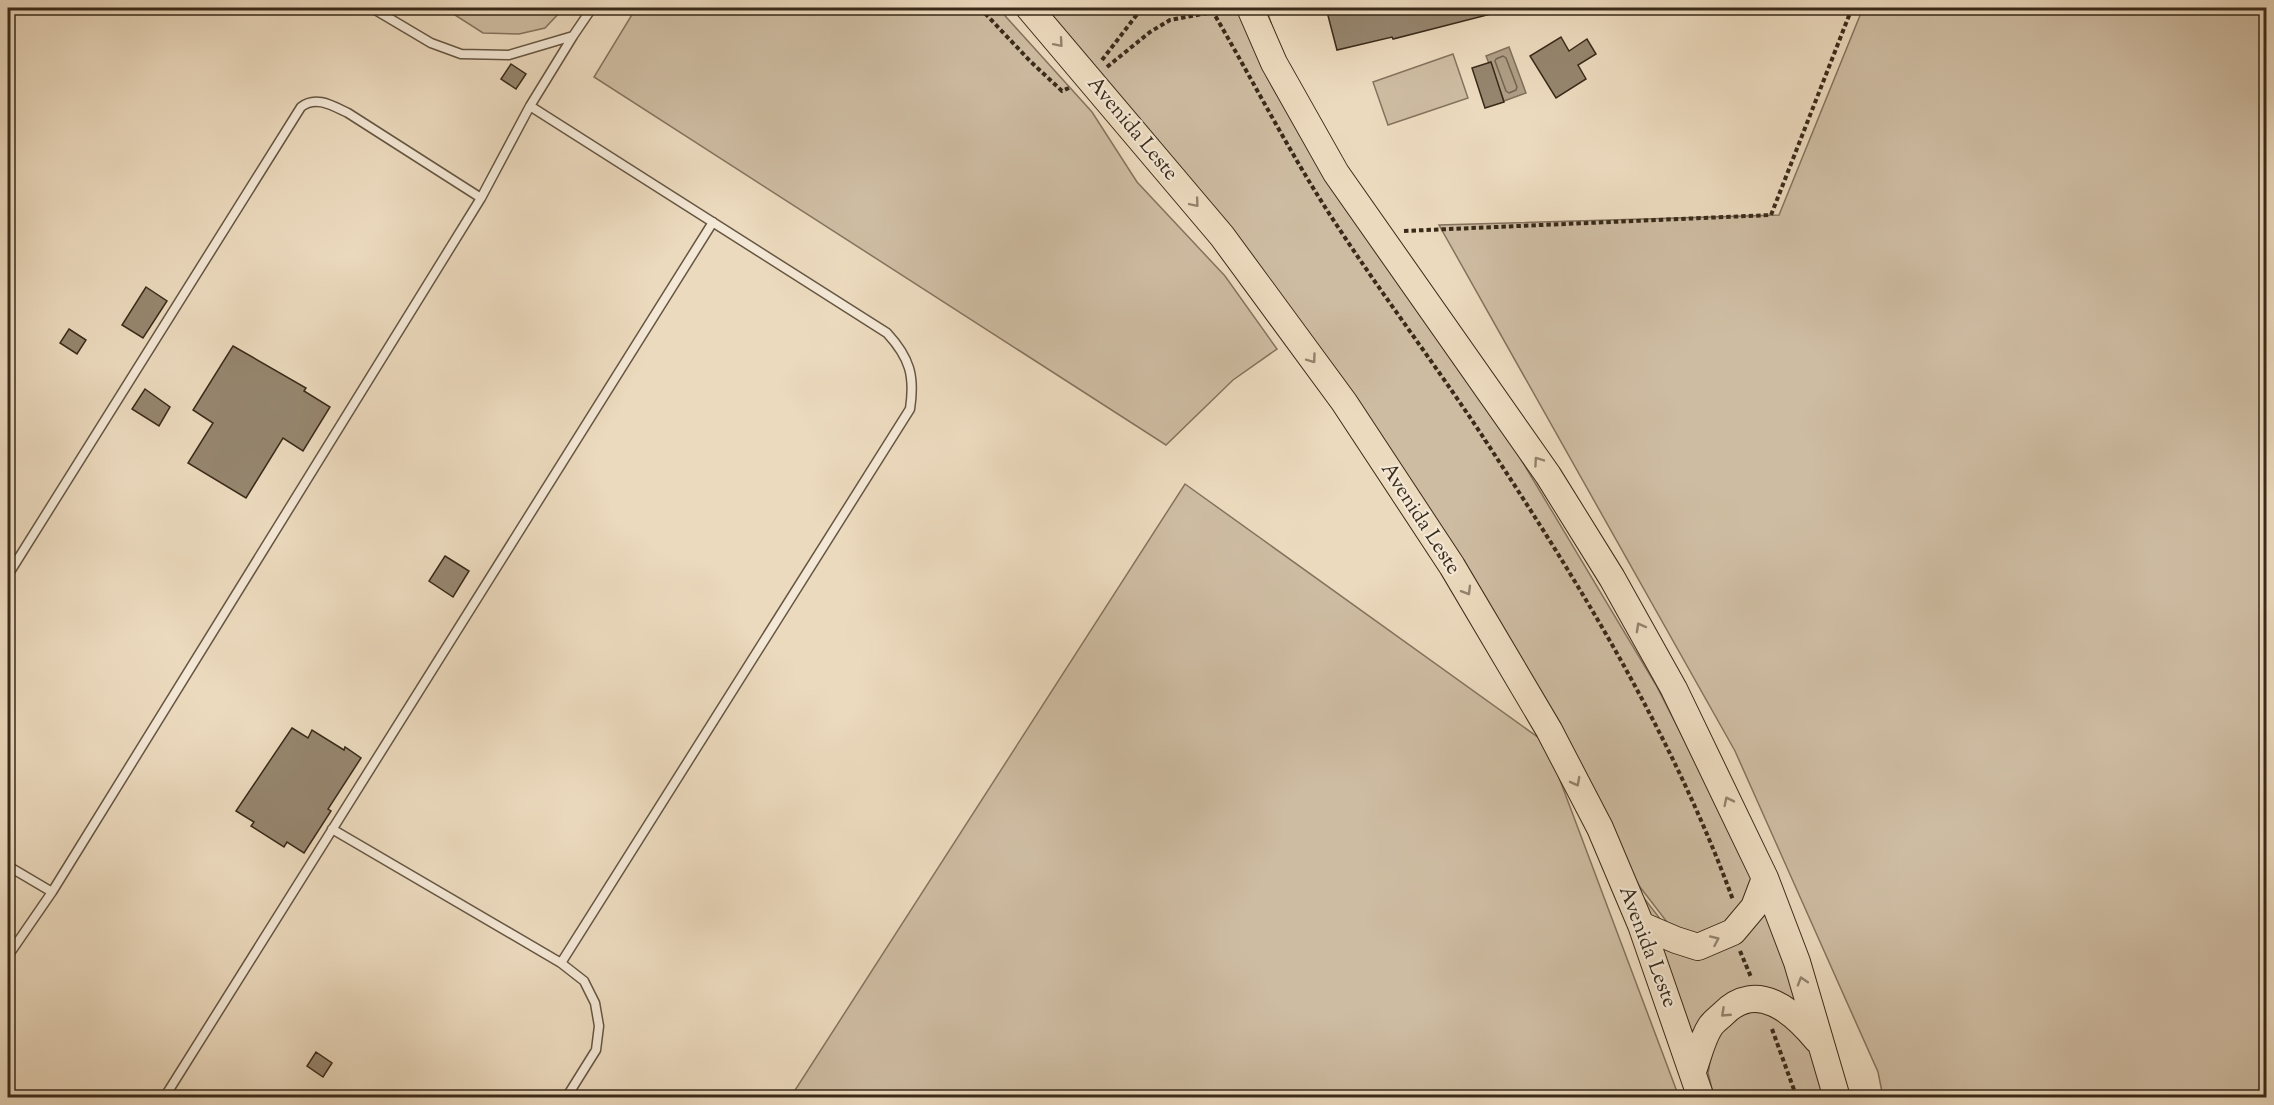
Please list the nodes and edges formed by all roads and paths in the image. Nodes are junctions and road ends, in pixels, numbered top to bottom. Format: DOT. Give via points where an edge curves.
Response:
graph roads {
  1 [pos="372,8"];
  2 [pos="592,8"];
  3 [pos="980,8"];
  4 [pos="1029,8"];
  5 [pos="1142,8"];
  6 [pos="1250,8"];
  7 [pos="1852,8"];
  8 [pos="1213,10"];
  9 [pos="573,36"];
  10 [pos="1102,61"];
  11 [pos="1106,68"];
  12 [pos="1072,87"];
  13 [pos="530,106"];
  14 [pos="481,198"];
  15 [pos="713,222"];
  16 [pos="1377,232"];
  17 [pos="8,575"];
  18 [pos="332,829"];
  19 [pos="8,866"];
  20 [pos="1765,878"];
  21 [pos="52,892"];
  22 [pos="1641,925"];
  23 [pos="1733,932"];
  24 [pos="8,956"];
  25 [pos="561,963"];
  26 [pos="1759,998"];
  27 [pos="1823,1047"];
  28 [pos="1693,1071"];
  29 [pos="164,1098"];
  30 [pos="566,1098"];
  31 [pos="1701,1098"];
  32 [pos="1797,1098"];
  33 [pos="1837,1098"];
  1 -- 9 [label="lane" via="431,43 461,54 509,55"];
  2 -- 9 [label="lane"];
  3 -- 12 [label="path" via="1062,92"];
  4 -- 22 [label="main road, Avenida Leste, one-way" via="1222,236 1350,411 1452,566 1549,730 1600,828"];
  5 -- 10 [label="path"];
  6 -- 16 [label="main road" via="1274,63 1336,173"];
  7 -- 16 [label="path" via="1771,215"];
  8 -- 11 [label="path" via="1170,20"];
  8 -- 23 [label="path" via="1302,171 1484,439 1589,605 1654,718 1733,899"];
  9 -- 13 [label="lane"];
  13 -- 14 [label="lane"];
  13 -- 15 [label="lane"];
  14 -- 17 [label="lane" via="348,112 327,103 307,102"];
  14 -- 21 [label="lane"];
  15 -- 18 [label="lane"];
  15 -- 25 [label="lane" via="887,333 902,348 910,368 910,409"];
  20 -- 16 [label="main road, one-way" via="1674,689 1612,578 1548,475"];
  18 -- 25 [label="lane"];
  18 -- 29 [label="lane"];
  19 -- 21 [label="lane"];
  20 -- 23 [label="main road" via="1754,907"];
  27 -- 20 [label="main road, one-way"];
  21 -- 24 [label="lane"];
  22 -- 23 [label="main road, one-way" via="1698,947"];
  22 -- 28 [label="main road, Avenida Leste"];
  23 -- 26 [label="path"];
  25 -- 30 [label="lane" via="584,981 595,1003 599,1026 596,1050"];
  26 -- 27 [label="main road" via="1779,1005 1801,1021"];
  26 -- 28 [label="main road, one-way" via="1730,1007 1710,1028"];
  26 -- 32 [label="path"];
  27 -- 33 [label="main road"];
  28 -- 31 [label="main road, Avenida Leste"];
}
